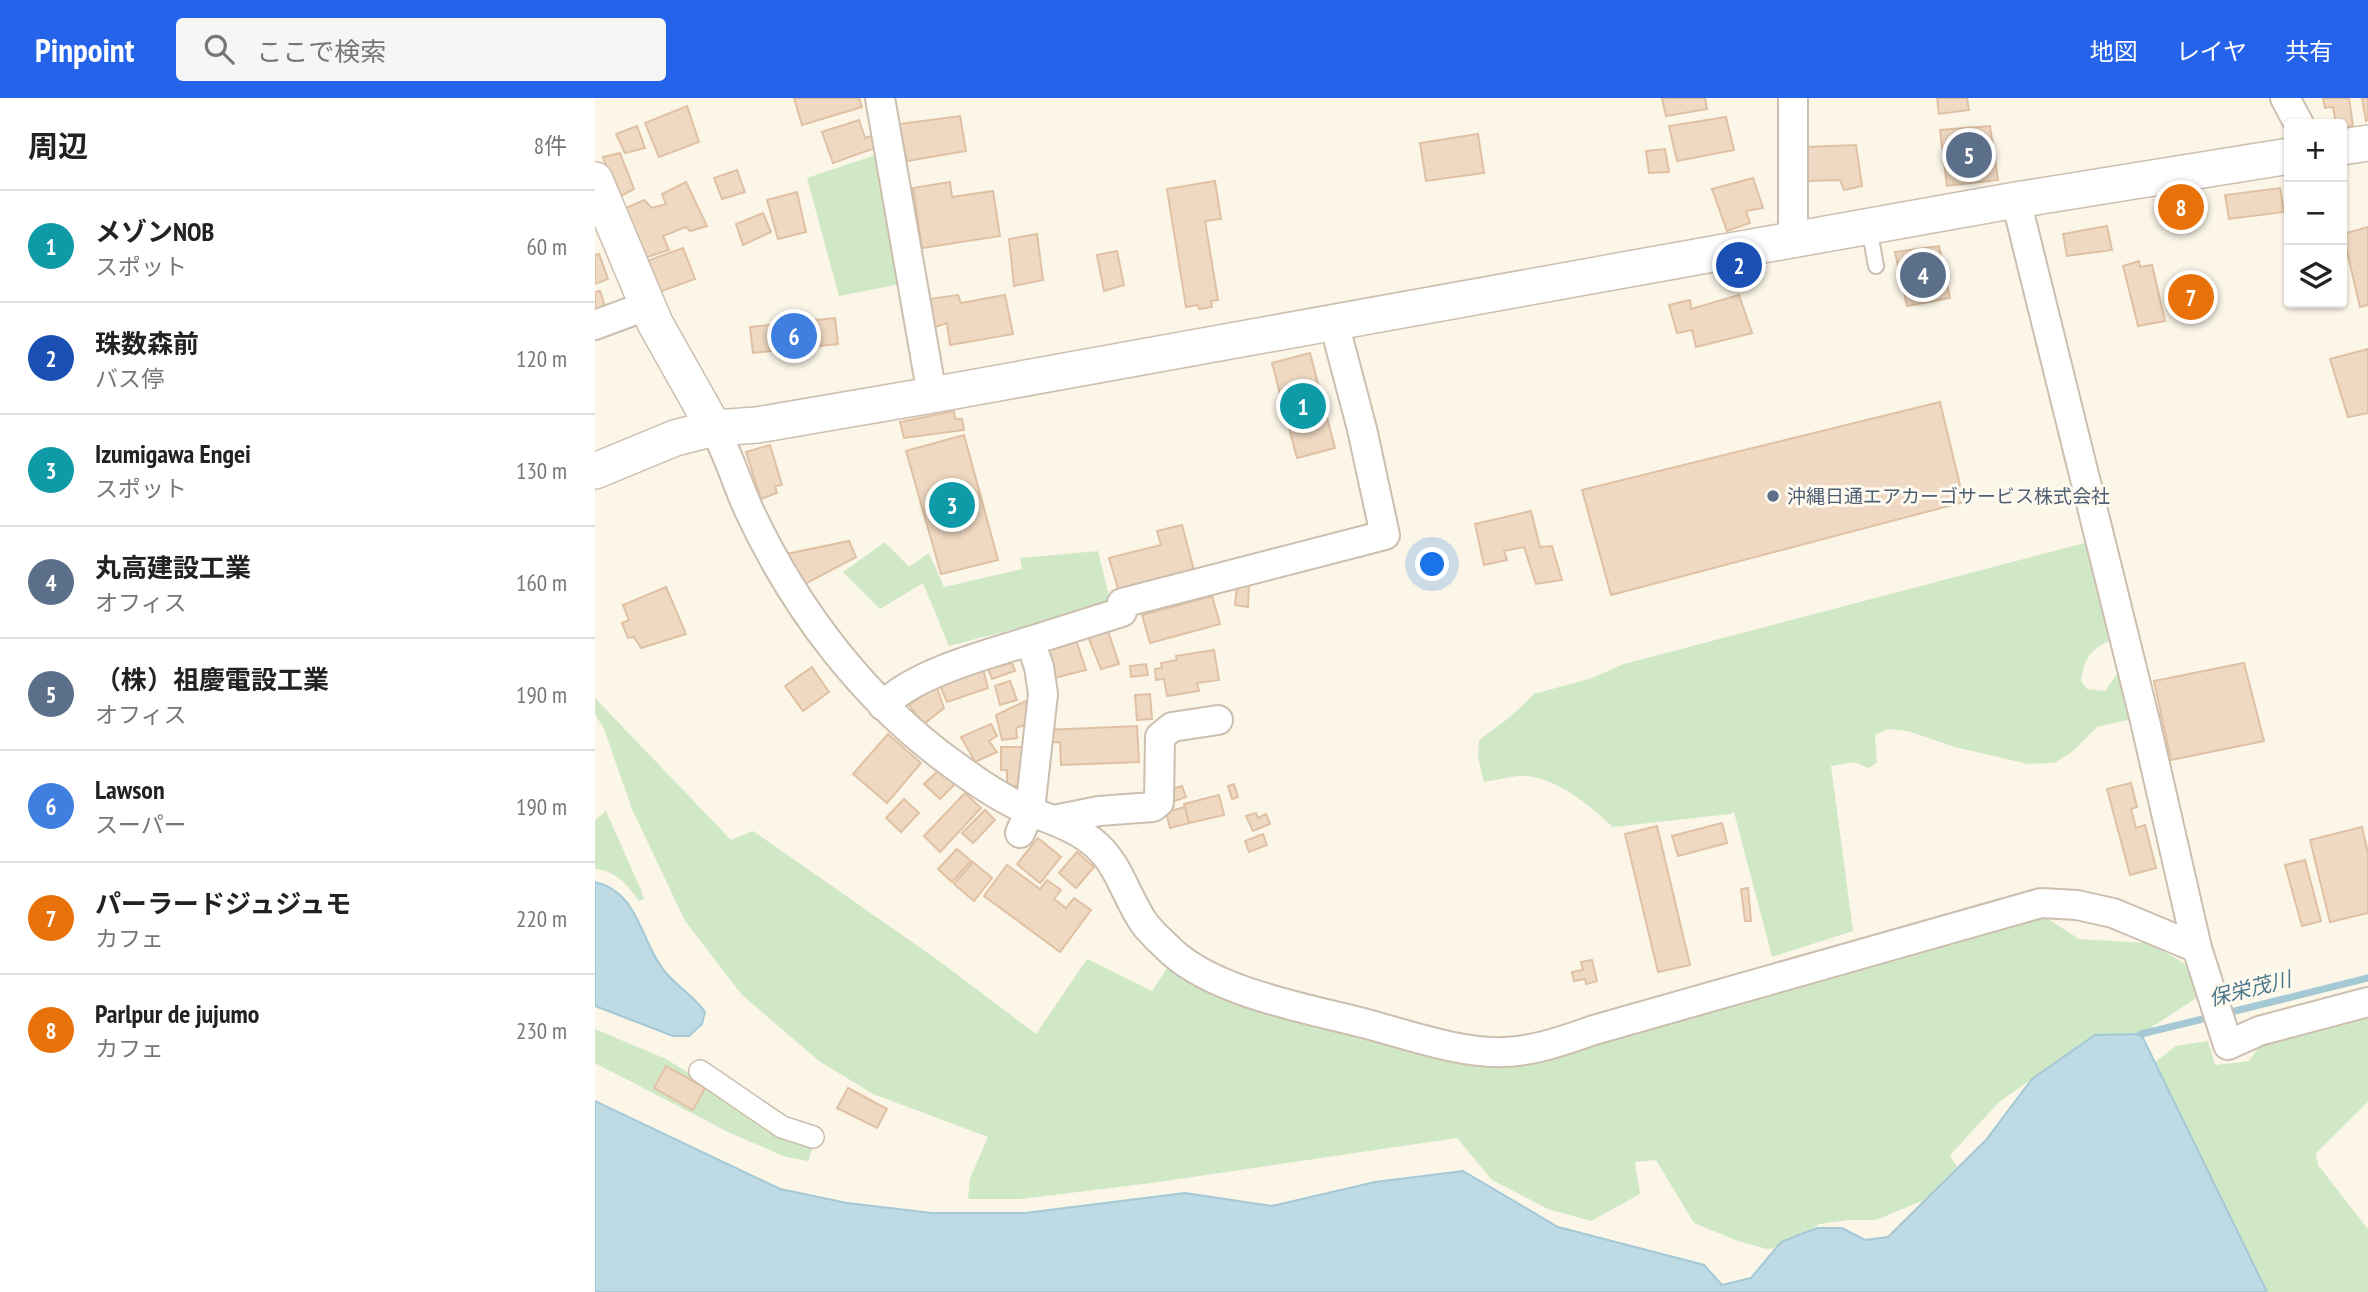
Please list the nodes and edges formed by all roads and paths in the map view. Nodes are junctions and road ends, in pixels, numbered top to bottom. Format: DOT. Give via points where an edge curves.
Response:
graph roads {
  1 [pos="880,98"];
  2 [pos="1793,98"];
  3 [pos="2285,98"];
  4 [pos="2296,119"];
  5 [pos="2368,143"];
  6 [pos="2347,147"];
  7 [pos="2284,157"];
  8 [pos="595,180"];
  9 [pos="2016,201"];
  10 [pos="1869,227"];
  11 [pos="604,230"];
  12 [pos="1793,240"];
  13 [pos="1876,266"];
  14 [pos="646,306"];
  15 [pos="1334,323"];
  16 [pos="595,325"];
  17 [pos="932,395"];
  18 [pos="714,428"];
  19 [pos="595,471"];
  20 [pos="1030,641"];
  21 [pos="883,706"];
  22 [pos="1219,720"];
  23 [pos="1035,821"];
  24 [pos="2197,947"];
  25 [pos="2368,1002"];
  26 [pos="700,1071"];
  27 [pos="813,1137"];
  1 -- 17 [label="street"];
  2 -- 12 [label="street"];
  3 -- 4 [label="street"];
  5 -- 6 [label="street"];
  7 -- 9 [label="street"];
  8 -- 11 [label="street"];
  9 -- 10 [label="street"];
  9 -- 24 [label="street"];
  10 -- 12 [label="street"];
  10 -- 13 [label="lane"];
  11 -- 14 [label="street"];
  12 -- 15 [label="street"];
  14 -- 16 [label="street"];
  14 -- 18 [label="street"];
  15 -- 17 [label="street"];
  15 -- 20 [label="street" via="1385,535 1122,603 1122,612"];
  17 -- 18 [label="street"];
  18 -- 19 [label="street" via="675,438"];
  18 -- 21 [label="street" via="782,572 817,627"];
  20 -- 21 [label="street" via="954,665 893,695"];
  20 -- 23 [label="street" via="1043,694"];
  21 -- 23 [label="street" via="958,768"];
  22 -- 23 [label="street" via="1172,727 1160,737 1159,802 1153,807"];
  23 -- 24 [label="street" via="1092,841 1112,861 1145,924 1174,954 1210,976 1261,996 1450,1046 1503,1053 1550,1045 2041,903 2113,913"];
  24 -- 25 [label="street" via="2228,1045 2259,1031"];
  26 -- 27 [label="street" via="782,1128"];
}
